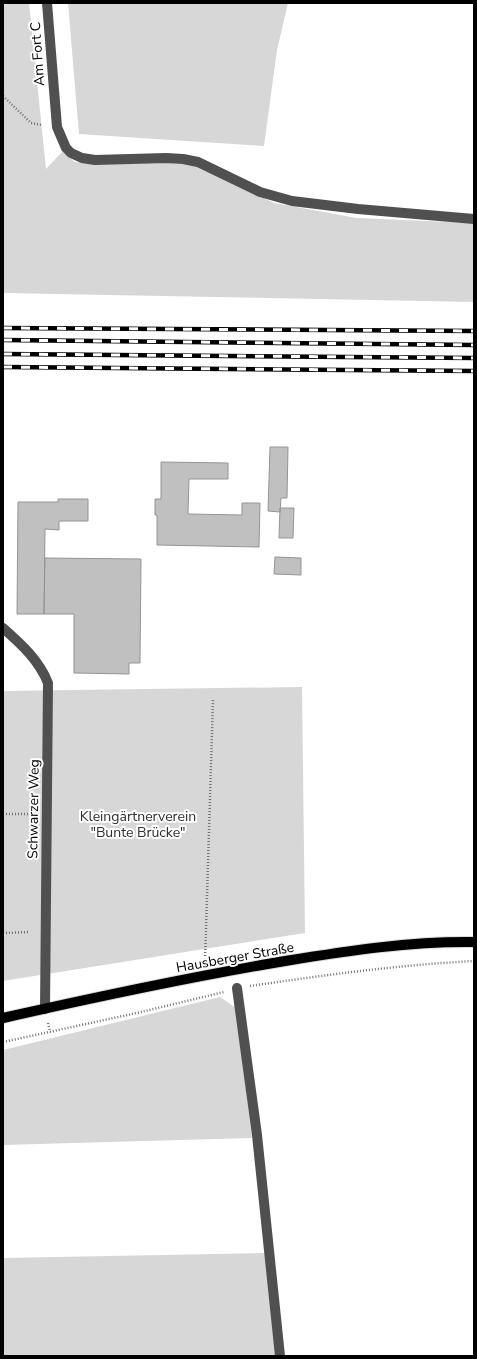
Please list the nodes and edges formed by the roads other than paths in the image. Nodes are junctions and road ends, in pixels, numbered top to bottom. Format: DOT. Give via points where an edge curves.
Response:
graph roads {
  1 [pos="47,3"];
  2 [pos="474,219"];
  3 [pos="3,628"];
  4 [pos="474,942"];
  5 [pos="237,988"];
  6 [pos="45,1009"];
  7 [pos="3,1018"];
  8 [pos="280,1356"];
  1 -- 2 [label="street, Am Fort C" via="57,127 66,148 71,153 95,160 183,159 198,162 260,192 292,201"];
  3 -- 6 [label="street, Schwarzer Weg" via="43,669 48,683"];
  4 -- 6 [label="main road, Hausberger Straße" via="355,950 204,976"];
  5 -- 8 [label="street"];
  6 -- 7 [label="main road, Hausberger Straße"];
}
